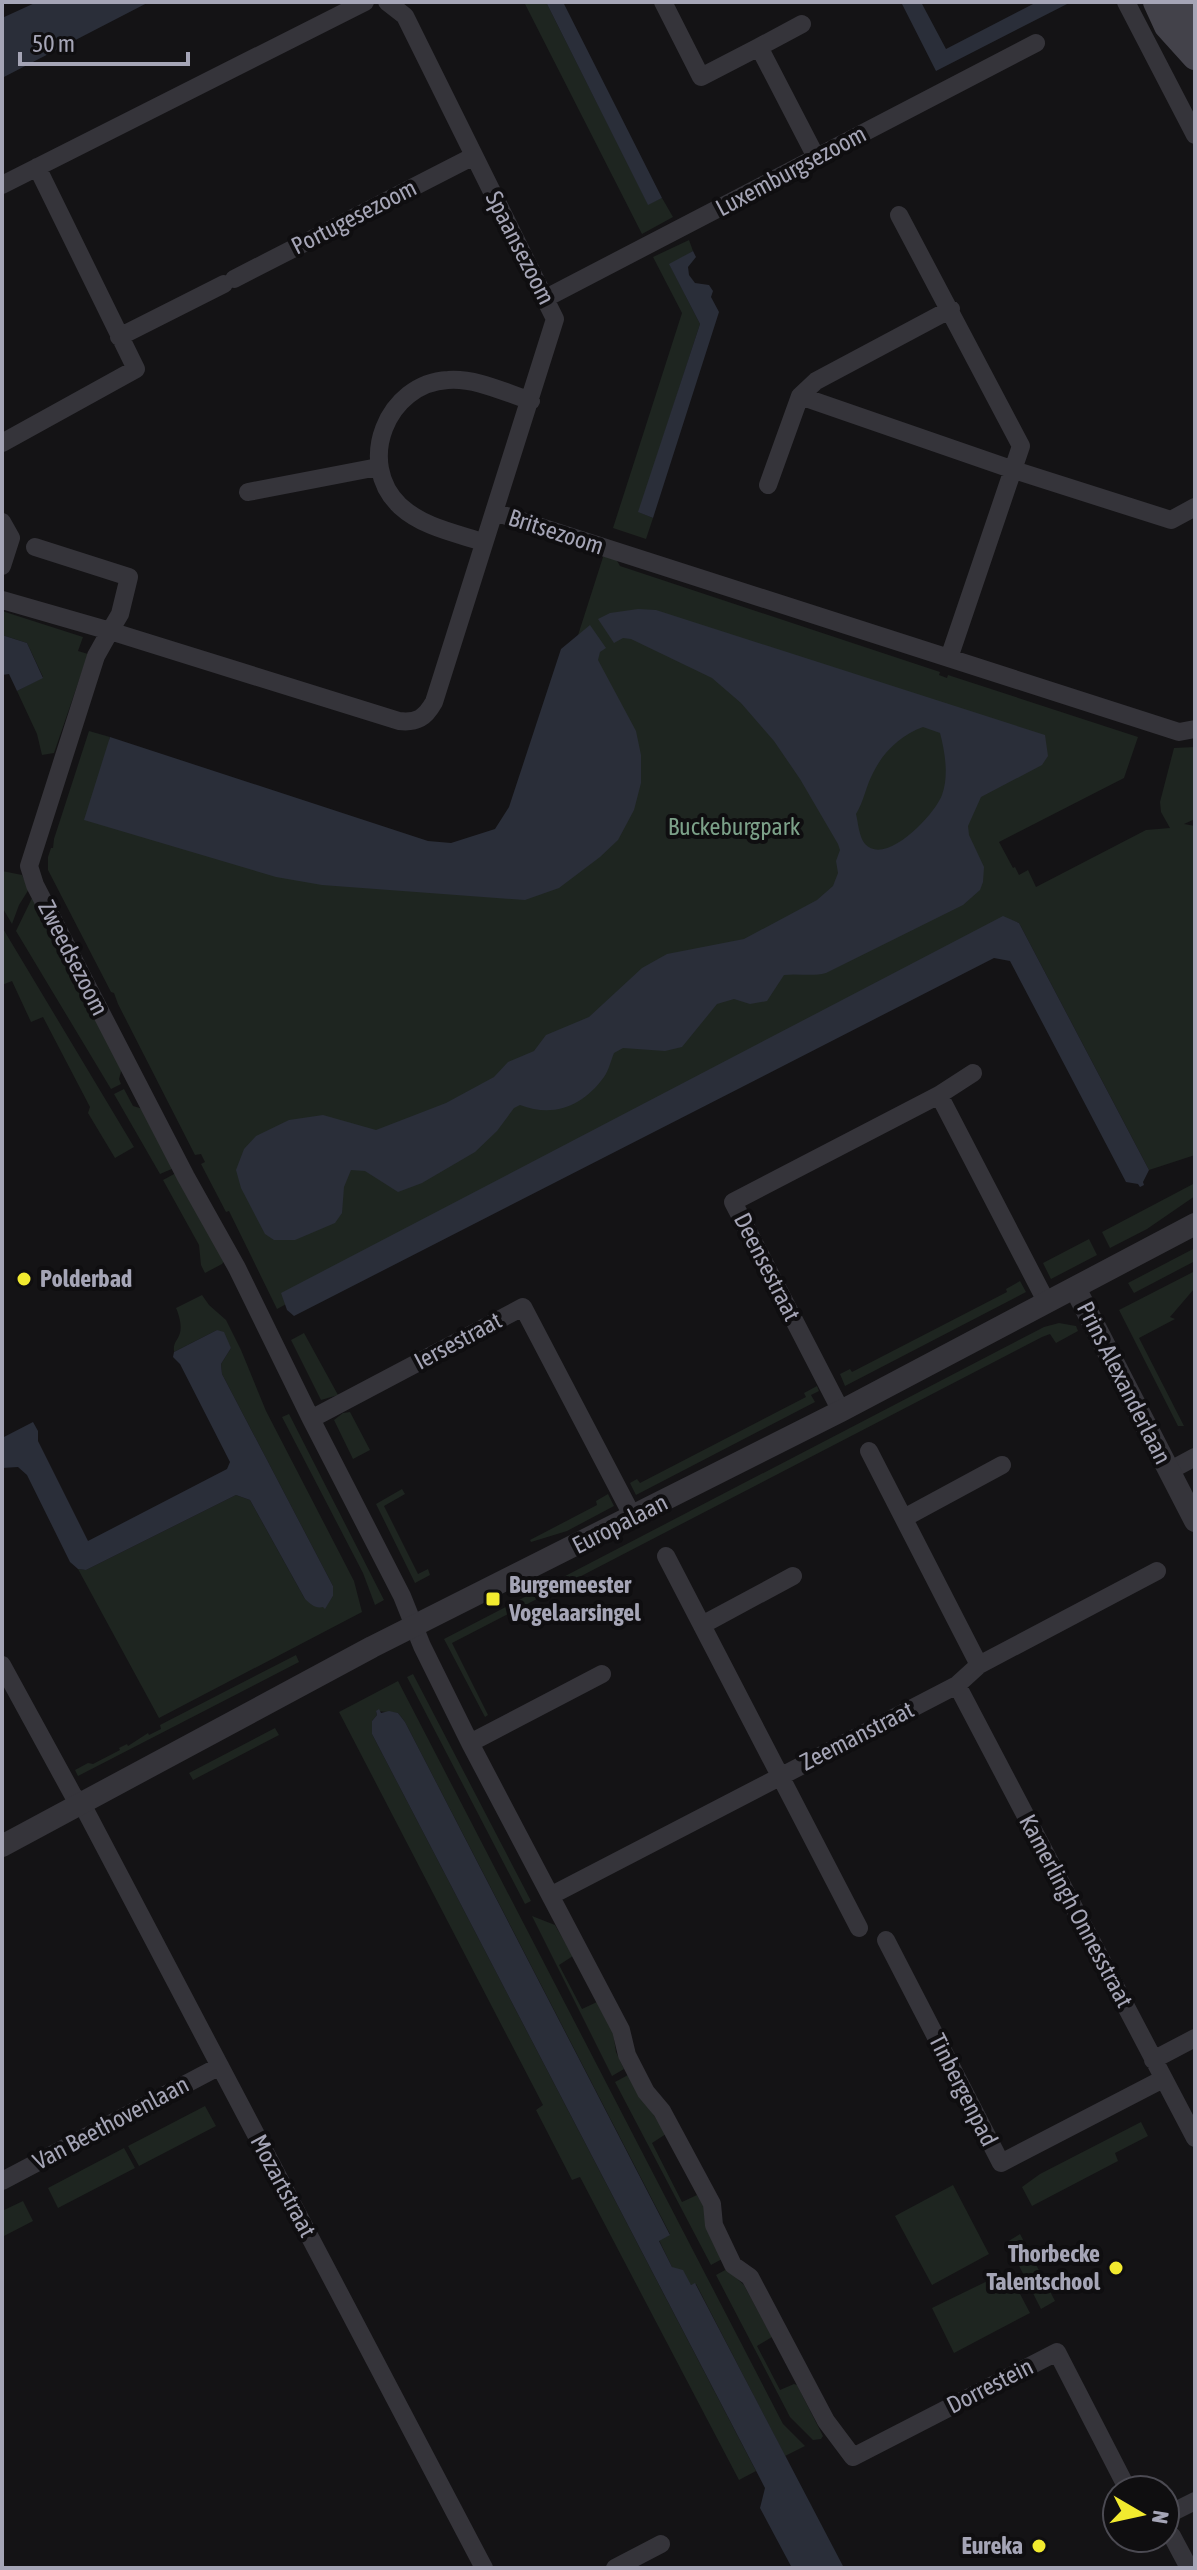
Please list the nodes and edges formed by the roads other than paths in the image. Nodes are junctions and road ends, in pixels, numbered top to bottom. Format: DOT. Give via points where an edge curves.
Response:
graph roads {
  1 [pos="365,2"];
  2 [pos="387,2"];
  3 [pos="663,2"];
  4 [pos="1126,2"];
  5 [pos="1156,2"];
  6 [pos="1177,2"];
  7 [pos="802,24"];
  8 [pos="1195,24"];
  9 [pos="1036,43"];
  10 [pos="759,47"];
  11 [pos="1195,57"];
  12 [pos="1195,135"];
  13 [pos="474,156"];
  14 [pos="816,157"];
  15 [pos="37,167"];
  16 [pos="2,185"];
  17 [pos="899,215"];
  18 [pos="546,298"];
  19 [pos="951,309"];
  20 [pos="119,337"];
  21 [pos="800,396"];
  22 [pos="531,401"];
  23 [pos="2,443"];
  24 [pos="378,467"];
  25 [pos="1011,469"];
  26 [pos="768,485"];
  27 [pos="248,492"];
  28 [pos="1195,507"];
  29 [pos="494,512"];
  30 [pos="2,522"];
  31 [pos="483,542"];
  32 [pos="35,547"];
  33 [pos="2,566"];
  34 [pos="2,600"];
  35 [pos="110,631"];
  36 [pos="949,658"];
  37 [pos="1195,729"];
  38 [pos="973,1073"];
  39 [pos="939,1095"];
  40 [pos="1195,1224"];
  41 [pos="1075,1288"];
  42 [pos="1047,1303"];
  43 [pos="841,1411"];
  44 [pos="311,1419"];
  45 [pos="869,1451"];
  46 [pos="1195,1457"];
  47 [pos="1002,1465"];
  48 [pos="1169,1471"];
  49 [pos="633,1517"];
  50 [pos="904,1518"];
  51 [pos="1195,1521"];
  52 [pos="666,1556"];
  53 [pos="1157,1571"];
  54 [pos="793,1576"];
  55 [pos="702,1625"];
  56 [pos="414,1626"];
  57 [pos="2,1665"];
  58 [pos="979,1665"];
  59 [pos="602,1674"];
  60 [pos="957,1685"];
  61 [pos="470,1743"];
  62 [pos="780,1776"];
  63 [pos="82,1804"];
  64 [pos="2,1846"];
  65 [pos="552,1895"];
  66 [pos="859,1928"];
  67 [pos="886,1940"];
  68 [pos="1195,2038"];
  69 [pos="1153,2060"];
  70 [pos="220,2066"];
  71 [pos="1163,2079"];
  72 [pos="1195,2138"];
  73 [pos="2,2181"];
  74 [pos="1120,2474"];
  75 [pos="661,2544"];
  76 [pos="484,2568"];
  77 [pos="615,2568"];
  1 -- 15 [label="street"];
  2 -- 13 [label="street, Spaansezoom" via="405,16"];
  3 -- 10 [label="street" via="701,77"];
  4 -- 12 [label="street"];
  5 -- 11 [label="main road" via="1167,26"];
  6 -- 8 [label="main road"];
  7 -- 10 [label="street"];
  9 -- 14 [label="street, Luxemburgsezoom"];
  10 -- 14 [label="street"];
  13 -- 18 [label="street, Spaansezoom"];
  13 -- 20 [label="street, Portugesezoom"];
  14 -- 18 [label="street, Luxemburgsezoom"];
  15 -- 16 [label="street"];
  15 -- 20 [label="street"];
  17 -- 19 [label="street"];
  18 -- 22 [label="street, Spaansezoom" via="555,319"];
  19 -- 21 [label="street" via="816,381"];
  19 -- 25 [label="street" via="1021,446"];
  20 -- 23 [label="street" via="136,369"];
  21 -- 25 [label="street"];
  21 -- 26 [label="street"];
  22 -- 24 [label="street" via="474,382 431,382 404,396 391,414"];
  22 -- 29 [label="street, Spaansezoom"];
  24 -- 27 [label="street"];
  24 -- 31 [label="street" via="399,505 418,519"];
  25 -- 28 [label="street" via="1171,520"];
  25 -- 36 [label="street"];
  29 -- 31 [label="street, Britsezoom"];
  29 -- 36 [label="street, Britsezoom"];
  30 -- 33 [label="street" via="11,538"];
  31 -- 35 [label="street, Britsezoom" via="434,702 412,723"];
  32 -- 35 [label="street" via="129,577"];
  34 -- 35 [label="street"];
  35 -- 44 [label="street, Zweedsezoom" via="96,656 29,866"];
  36 -- 37 [label="street, Britsezoom" via="1179,732"];
  38 -- 39 [label="street, Deensestraat"];
  39 -- 42 [label="street"];
  39 -- 43 [label="street, Deensestraat" via="733,1202"];
  40 -- 41 [label="street, Europalaan"];
  41 -- 42 [label="street, Europalaan"];
  41 -- 48 [label="street, Prins Alexanderlaan"];
  42 -- 43 [label="street, Europalaan"];
  43 -- 49 [label="street, Europalaan"];
  44 -- 49 [label="street, Iersestraat" via="523,1307"];
  44 -- 56 [label="street"];
  45 -- 50 [label="street"];
  46 -- 48 [label="street"];
  47 -- 50 [label="street"];
  48 -- 51 [label="street, Prins Alexanderlaan"];
  49 -- 56 [label="street, Europalaan"];
  50 -- 58 [label="street"];
  52 -- 55 [label="street"];
  53 -- 58 [label="street, Zeemanstraat"];
  54 -- 55 [label="street"];
  55 -- 62 [label="street"];
  56 -- 61 [label="street"];
  56 -- 63 [label="street, Europalaan"];
  57 -- 63 [label="street, Mozartstraat"];
  58 -- 60 [label="street, Zeemanstraat"];
  59 -- 61 [label="street"];
  60 -- 62 [label="street, Zeemanstraat"];
  60 -- 69 [label="street, Kamerlingh Onnesstraat"];
  61 -- 65 [label="street"];
  62 -- 65 [label="street, Zeemanstraat"];
  62 -- 66 [label="street"];
  63 -- 64 [label="street, Europalaan"];
  63 -- 70 [label="street, Mozartstraat"];
  65 -- 74 [label="street, Dorrestein" via="621,2030 646,2092 662,2111 712,2204 714,2225 733,2265 750,2277 826,2421 853,2457 1057,2352"];
  67 -- 71 [label="street, Tinbergenpad" via="1001,2163"];
  68 -- 69 [label="street"];
  69 -- 71 [label="street, Kamerlingh Onnesstraat"];
  70 -- 73 [label="street, Van Beethovenlaan"];
  70 -- 76 [label="street, Mozartstraat"];
  71 -- 72 [label="street, Kamerlingh Onnesstraat"];
  75 -- 77 [label="street"];
}
